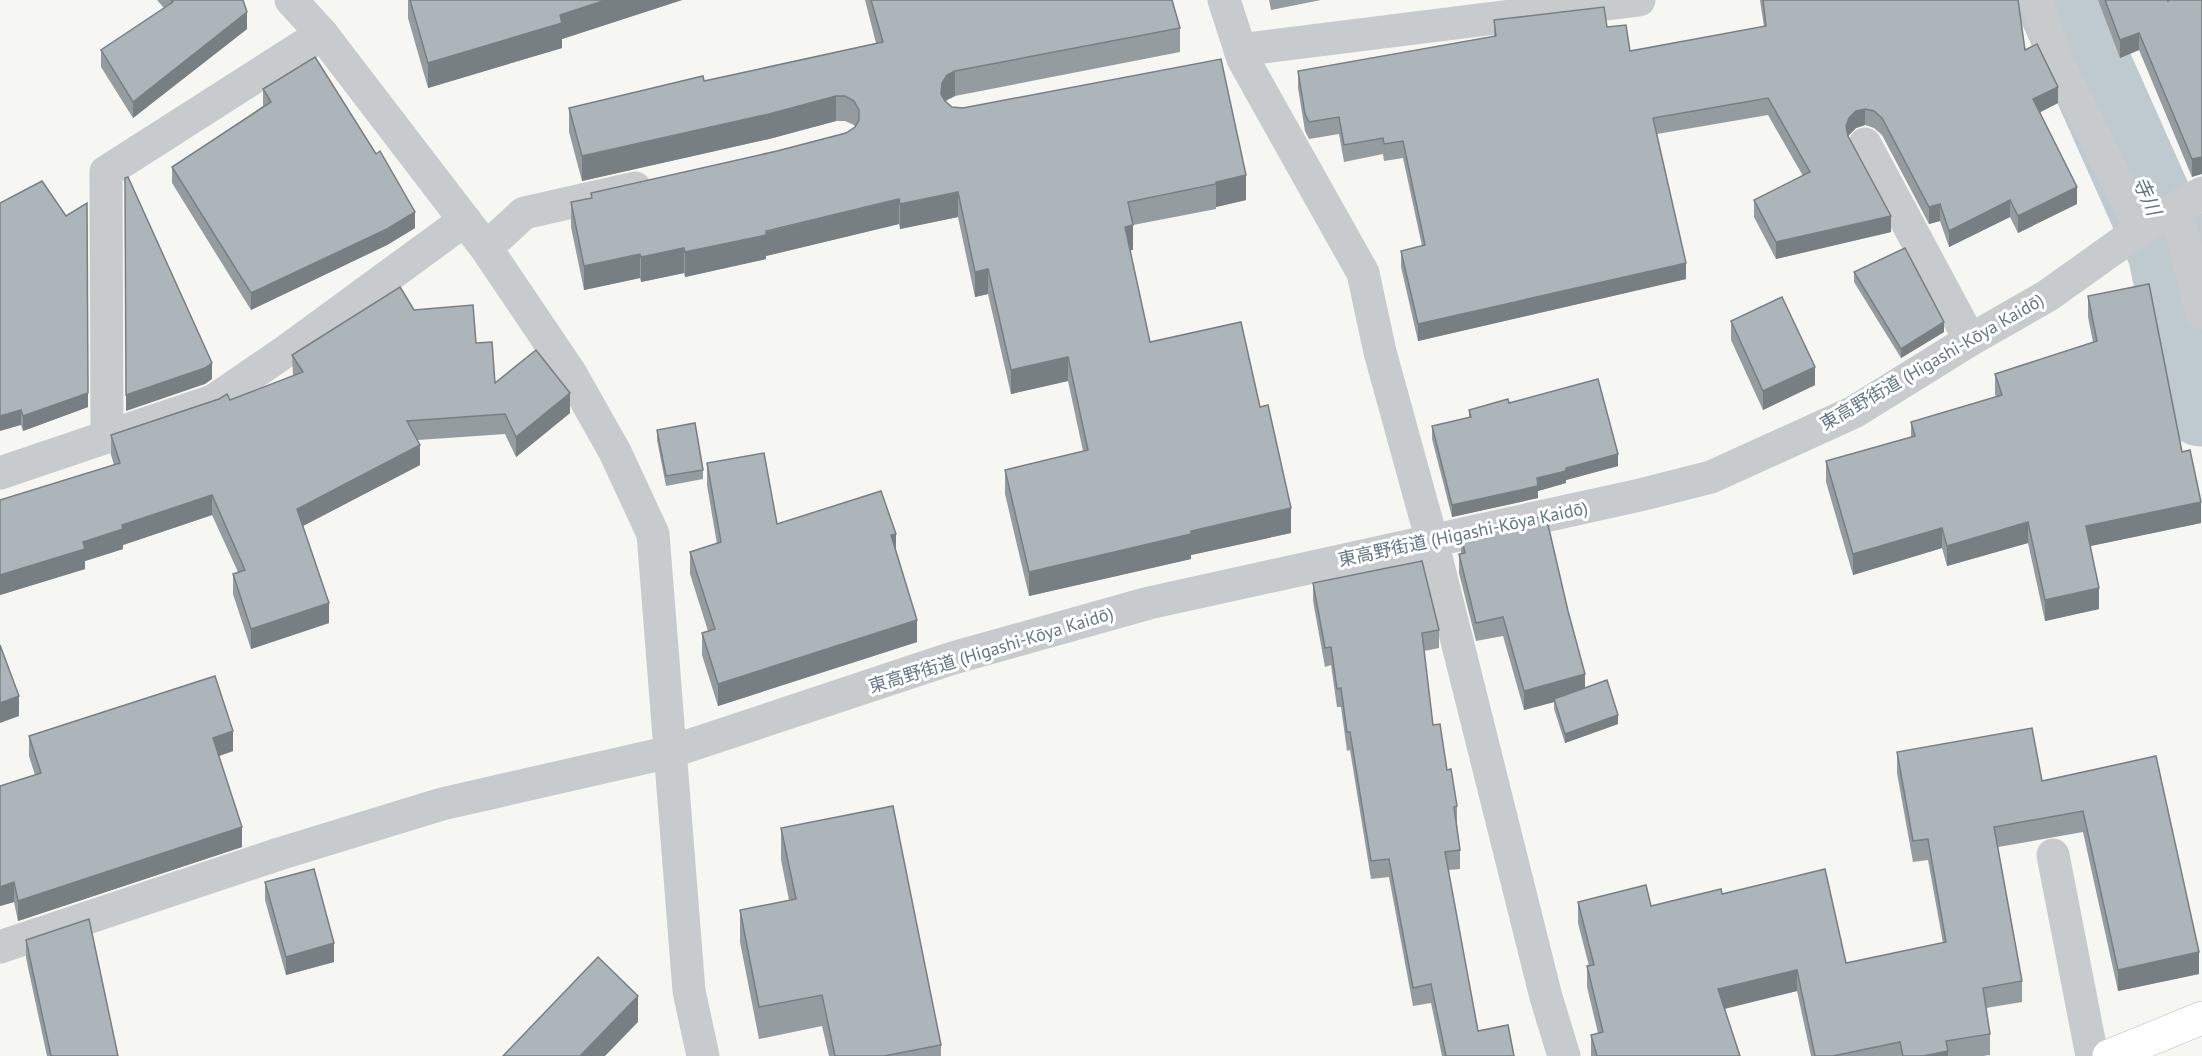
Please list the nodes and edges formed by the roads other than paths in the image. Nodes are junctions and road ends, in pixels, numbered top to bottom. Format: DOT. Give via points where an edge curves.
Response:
graph roads {
  1 [pos="291,0"];
  2 [pos="1224,0"];
  3 [pos="1639,0"];
  4 [pos="2036,0"];
  5 [pos="322,34"];
  6 [pos="1241,55"];
  7 [pos="1209,66"];
  8 [pos="1864,144"];
  9 [pos="662,181"];
  10 [pos="2189,201"];
  11 [pos="465,220"];
  12 [pos="2141,229"];
  13 [pos="486,248"];
  14 [pos="2202,313"];
  15 [pos="1970,340"];
  16 [pos="107,437"];
  17 [pos="0,473"];
  18 [pos="1432,541"];
  19 [pos="670,752"];
  20 [pos="2053,855"];
  21 [pos="0,948"];
  22 [pos="2202,1018"];
  23 [pos="703,1056"];
  24 [pos="1564,1056"];
  25 [pos="2092,1056"];
  26 [pos="2109,1056"];
  1 -- 5 [label="street"];
  2 -- 6 [label="street"];
  3 -- 6 [label="street"];
  4 -- 12 [label="street" via="2056,57"];
  5 -- 11 [label="street"];
  5 -- 16 [label="street" via="106,172"];
  6 -- 7 [label="street"];
  6 -- 18 [label="street" via="1363,273 1380,352"];
  8 -- 15 [label="street"];
  9 -- 13 [label="street" via="524,213"];
  10 -- 12 [label="street, 東高野街道 (Higashi-Kōya Kaidō)"];
  10 -- 14 [label="street"];
  11 -- 13 [label="street"];
  11 -- 16 [label="street" via="213,401"];
  12 -- 15 [label="street, 東高野街道 (Higashi-Kōya Kaidō)" via="2047,296"];
  13 -- 19 [label="street" via="571,374 615,452 653,534"];
  15 -- 18 [label="street, 東高野街道 (Higashi-Kōya Kaidō)" via="1854,412 1711,477"];
  16 -- 17 [label="street"];
  18 -- 19 [label="street, 東高野街道 (Higashi-Kōya Kaidō)" via="1149,603 953,658"];
  18 -- 24 [label="street"];
  19 -- 21 [label="street, 東高野街道 (Higashi-Kōya Kaidō)" via="442,804"];
  19 -- 23 [label="street" via="689,991"];
  20 -- 25 [label="street"];
  22 -- 26 [label="highway"];
}
